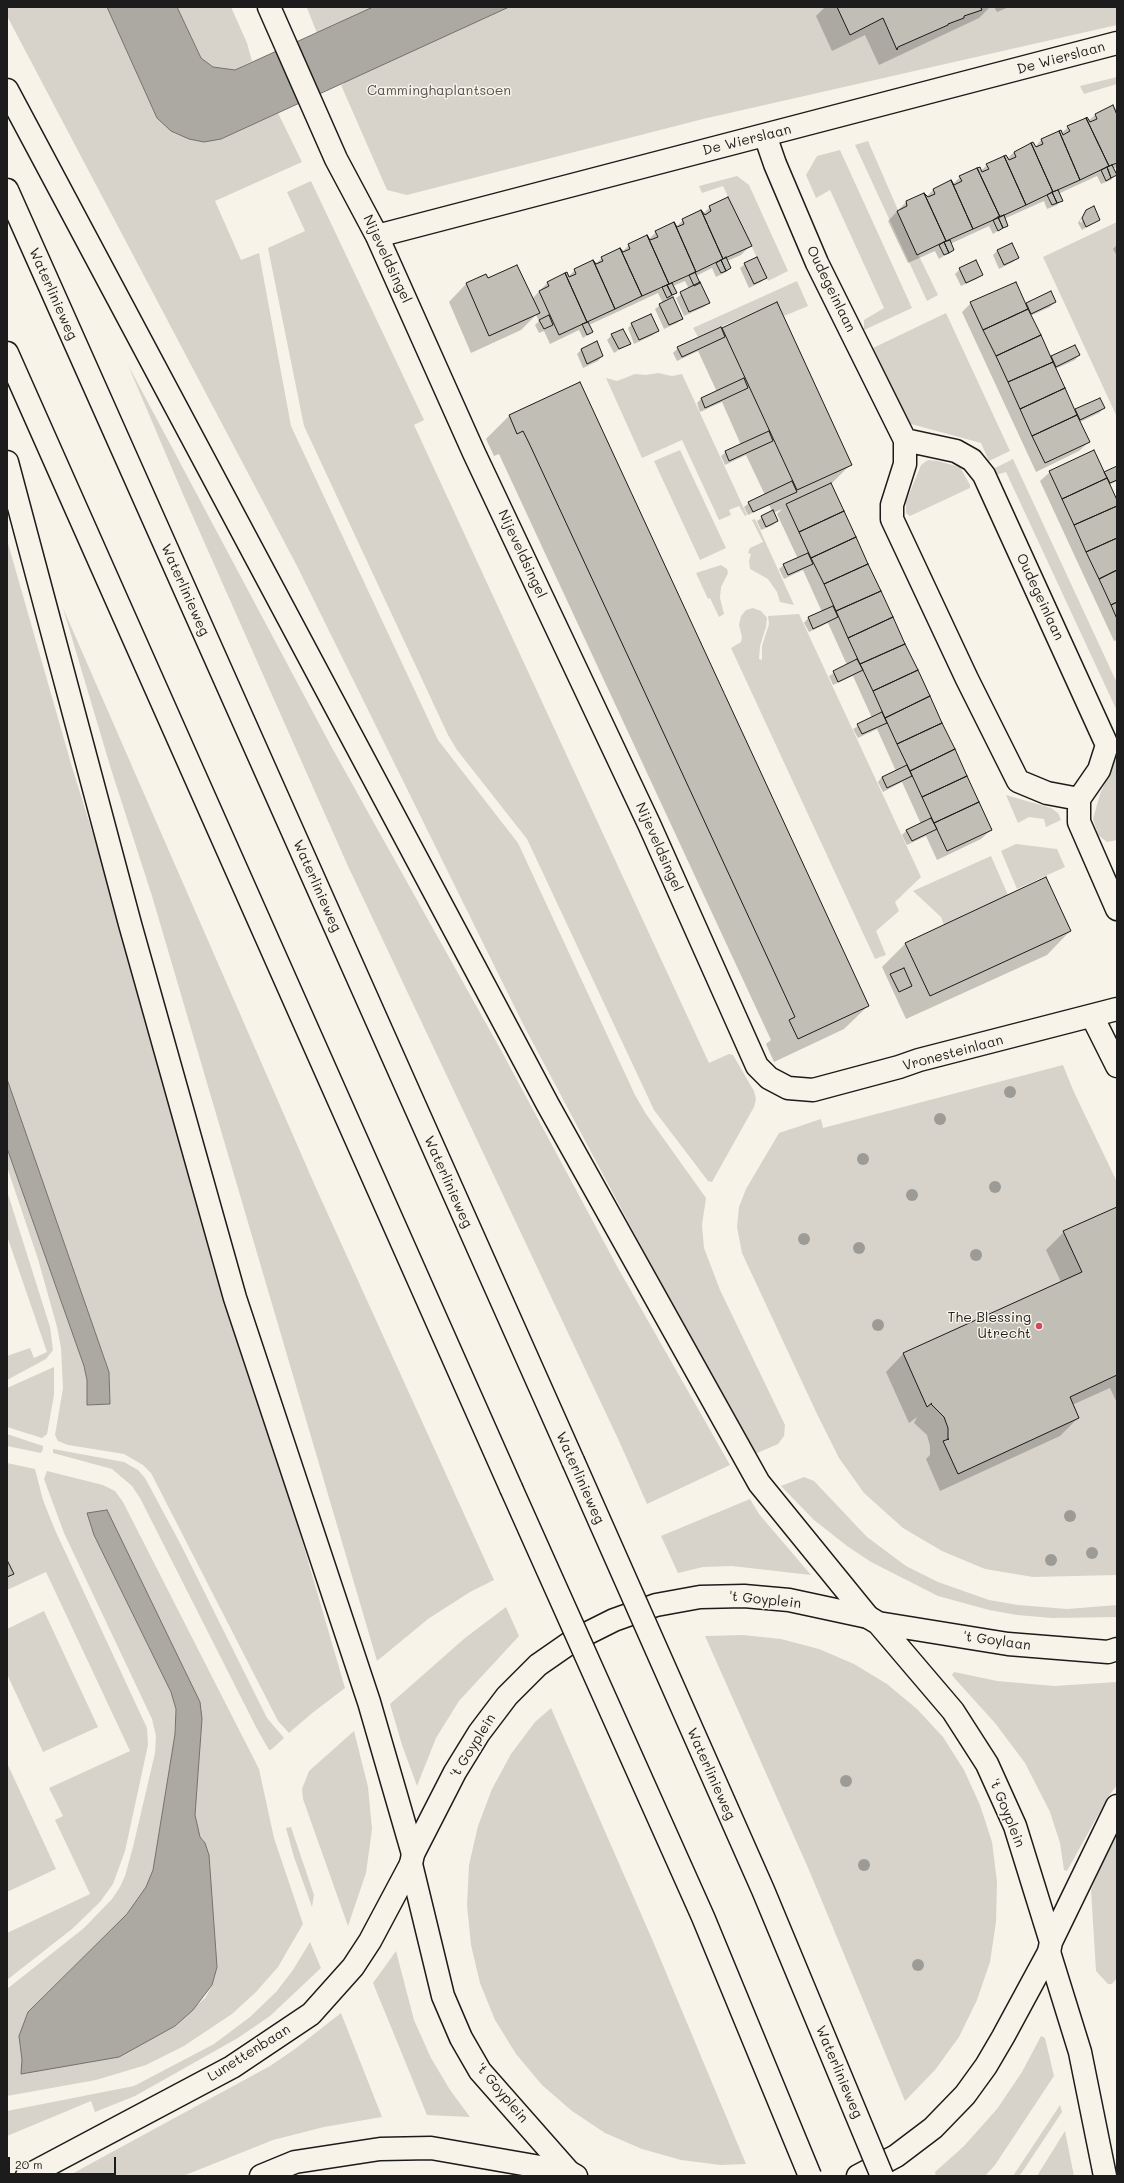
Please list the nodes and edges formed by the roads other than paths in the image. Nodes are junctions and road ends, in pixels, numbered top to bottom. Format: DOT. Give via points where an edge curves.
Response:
graph roads {
  1 [pos="272,12"];
  2 [pos="1117,43"];
  3 [pos="7,90"];
  4 [pos="765,135"];
  5 [pos="7,190"];
  6 [pos="377,236"];
  7 [pos="7,353"];
  8 [pos="905,440"];
  9 [pos="7,462"];
  10 [pos="1079,799"];
  11 [pos="1117,909"];
  12 [pos="1117,1009"];
  13 [pos="1092,1016"];
  14 [pos="1117,1066"];
  15 [pos="788,1088"];
  16 [pos="873,1620"];
  17 [pos="1117,1649"];
  18 [pos="1117,1806"];
  19 [pos="412,1859"];
  20 [pos="1050,1947"];
  21 [pos="572,2174"];
  22 [pos="27,2176"];
  23 [pos="261,2176"];
  24 [pos="810,2176"];
  25 [pos="858,2176"];
  26 [pos="882,2176"];
  27 [pos="1105,2176"];
  1 -- 6 [label="main road, Nijeveldsingel" via="325,134"];
  2 -- 4 [label="main road, De Wierslaan"];
  3 -- 16 [label="main road" via="548,1105 759,1483"];
  4 -- 6 [label="main road, De Wierslaan"];
  4 -- 8 [label="main road, Oudegeinlaan" via="774,164 817,263"];
  5 -- 26 [label="main road, Waterlinieweg, bridge" via="763,1890"];
  6 -- 15 [label="main road, Nijeveldsingel" via="474,453 649,824 757,1066 768,1078"];
  7 -- 24 [label="main road, bridge" via="703,1917"];
  8 -- 10 [label="main road, Oudegeinlaan" via="905,464 892,505 892,519 967,679 1018,781 1047,793"];
  8 -- 10 [label="main road, Oudegeinlaan" via="956,451 972,460 984,475 1107,745 1099,770"];
  9 -- 19 [label="main road" via="128,917 236,1298 369,1702"];
  10 -- 11 [label="main road" via="1079,822"];
  12 -- 13 [label="main road, Vronesteinlaan"];
  13 -- 14 [label="main road"];
  13 -- 15 [label="main road, Vronesteinlaan" via="918,1060 813,1090"];
  16 -- 17 [label="main road, 't Goylaan" via="1008,1644 1108,1652"];
  16 -- 19 [label="main road, 't Goyplein" via="789,1600 744,1596 700,1597 656,1605 621,1617 574,1640 538,1665 506,1696 478,1733"];
  16 -- 20 [label="main road, 't Goyplein" via="953,1711 987,1764 1015,1826"];
  18 -- 20 [label="main road"];
  19 -- 21 [label="main road, 't Goyplein" via="443,1996 461,2038 480,2070"];
  19 -- 22 [label="main road, Lunettenbaan" via="370,1941 353,1967 311,2014 232,2067"];
  20 -- 25 [label="main road" via="986,2066 966,2094 933,2128 896,2156"];
  20 -- 27 [label="main road, 't Goyplein" via="1080,2052"];
  21 -- 23 [label="main road" via="431,2148 380,2149 295,2162"];
}
